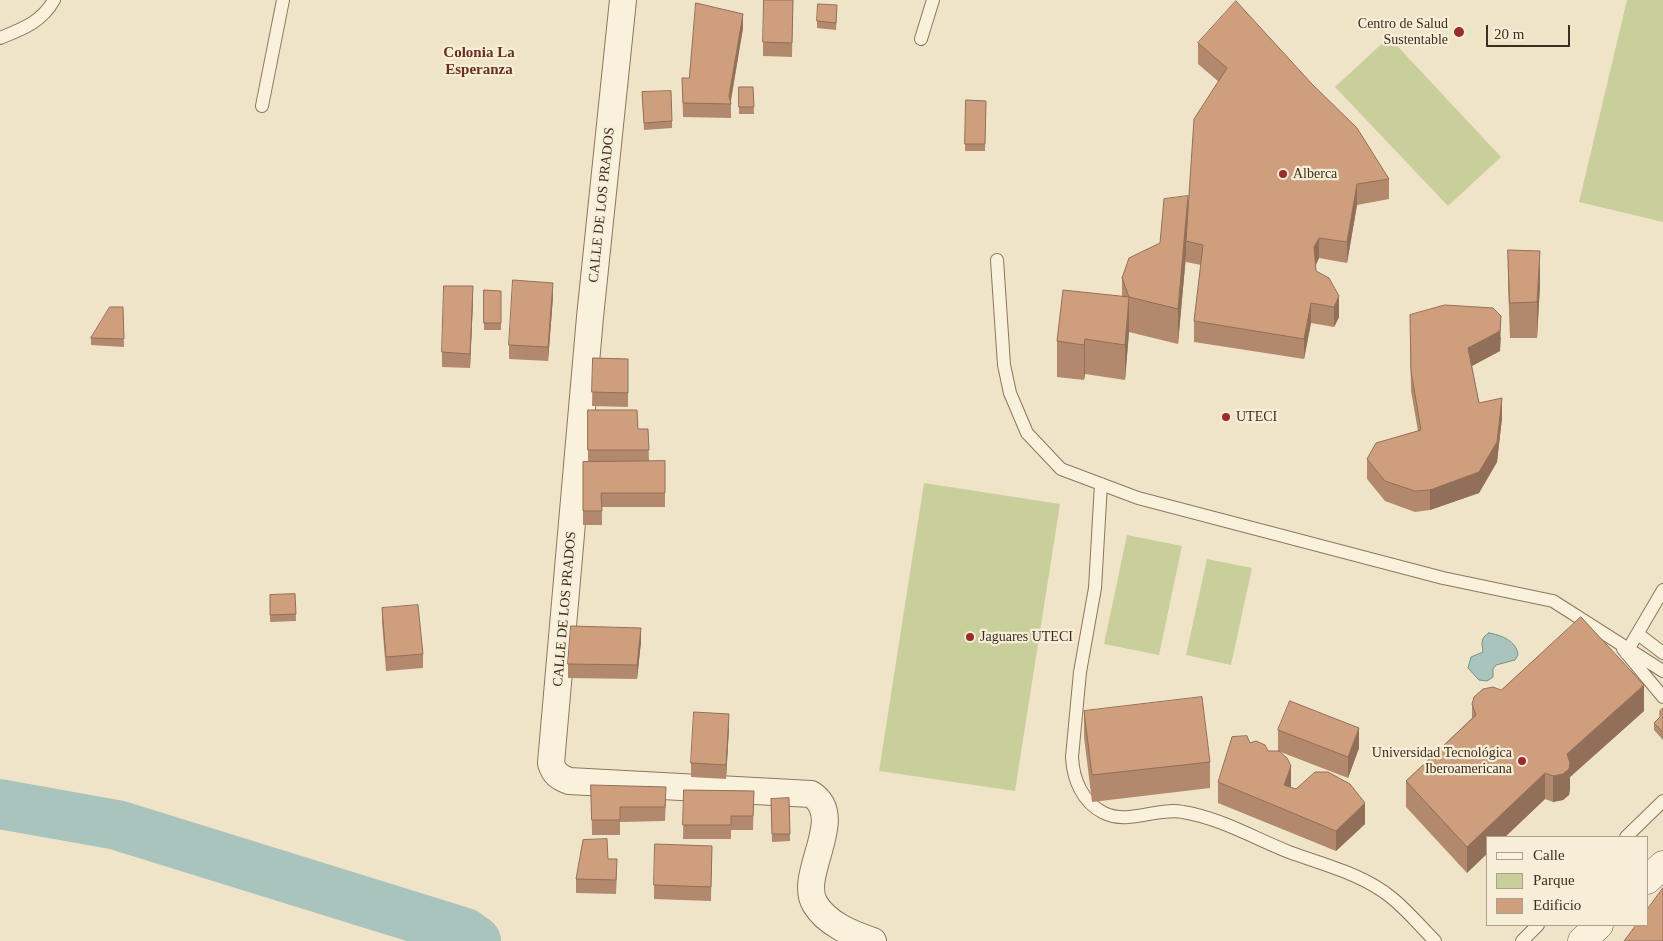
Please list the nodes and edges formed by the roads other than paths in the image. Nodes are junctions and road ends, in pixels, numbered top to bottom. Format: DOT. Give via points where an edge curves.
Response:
graph roads {
  1 [pos="54,0"];
  2 [pos="283,0"];
  3 [pos="623,0"];
  4 [pos="933,0"];
  5 [pos="0,38"];
  6 [pos="921,39"];
  7 [pos="262,106"];
  8 [pos="997,260"];
  9 [pos="1101,484"];
  10 [pos="1663,590"];
  11 [pos="1638,634"];
  12 [pos="1628,650"];
  13 [pos="1663,653"];
  14 [pos="1663,671"];
  15 [pos="1663,697"];
  16 [pos="1663,800"];
  17 [pos="1627,836"];
  18 [pos="1663,864"];
  19 [pos="1648,879"];
  20 [pos="1537,926"];
  21 [pos="1599,926"];
  22 [pos="873,941"];
  23 [pos="1435,941"];
  24 [pos="1522,941"];
  25 [pos="1582,941"];
  1 -- 5 [label="lane" via="30,26"];
  2 -- 7 [label="lane"];
  3 -- 22 [label="street, CALLE DE LOS PRADOS" via="590,317 553,771 570,781 811,794 823,808 825,822 812,884 814,903 847,932"];
  4 -- 6 [label="lane"];
  8 -- 9 [label="lane" via="1004,365 1010,393 1027,433 1061,469"];
  9 -- 12 [label="lane" via="1138,498 1443,578 1553,601"];
  9 -- 23 [label="lane" via="1095,588 1080,672 1072,756 1073,770 1082,794 1105,814 1143,816 1181,811 1205,817 1343,871 1392,898"];
  10 -- 11 [label="lane"];
  11 -- 12 [label="lane"];
  11 -- 13 [label="lane"];
  12 -- 14 [label="lane"];
  12 -- 15 [label="lane"];
  16 -- 17 [label="lane"];
  18 -- 19 [label="main road"];
  20 -- 24 [label="lane"];
  21 -- 25 [label="main road"];
}
